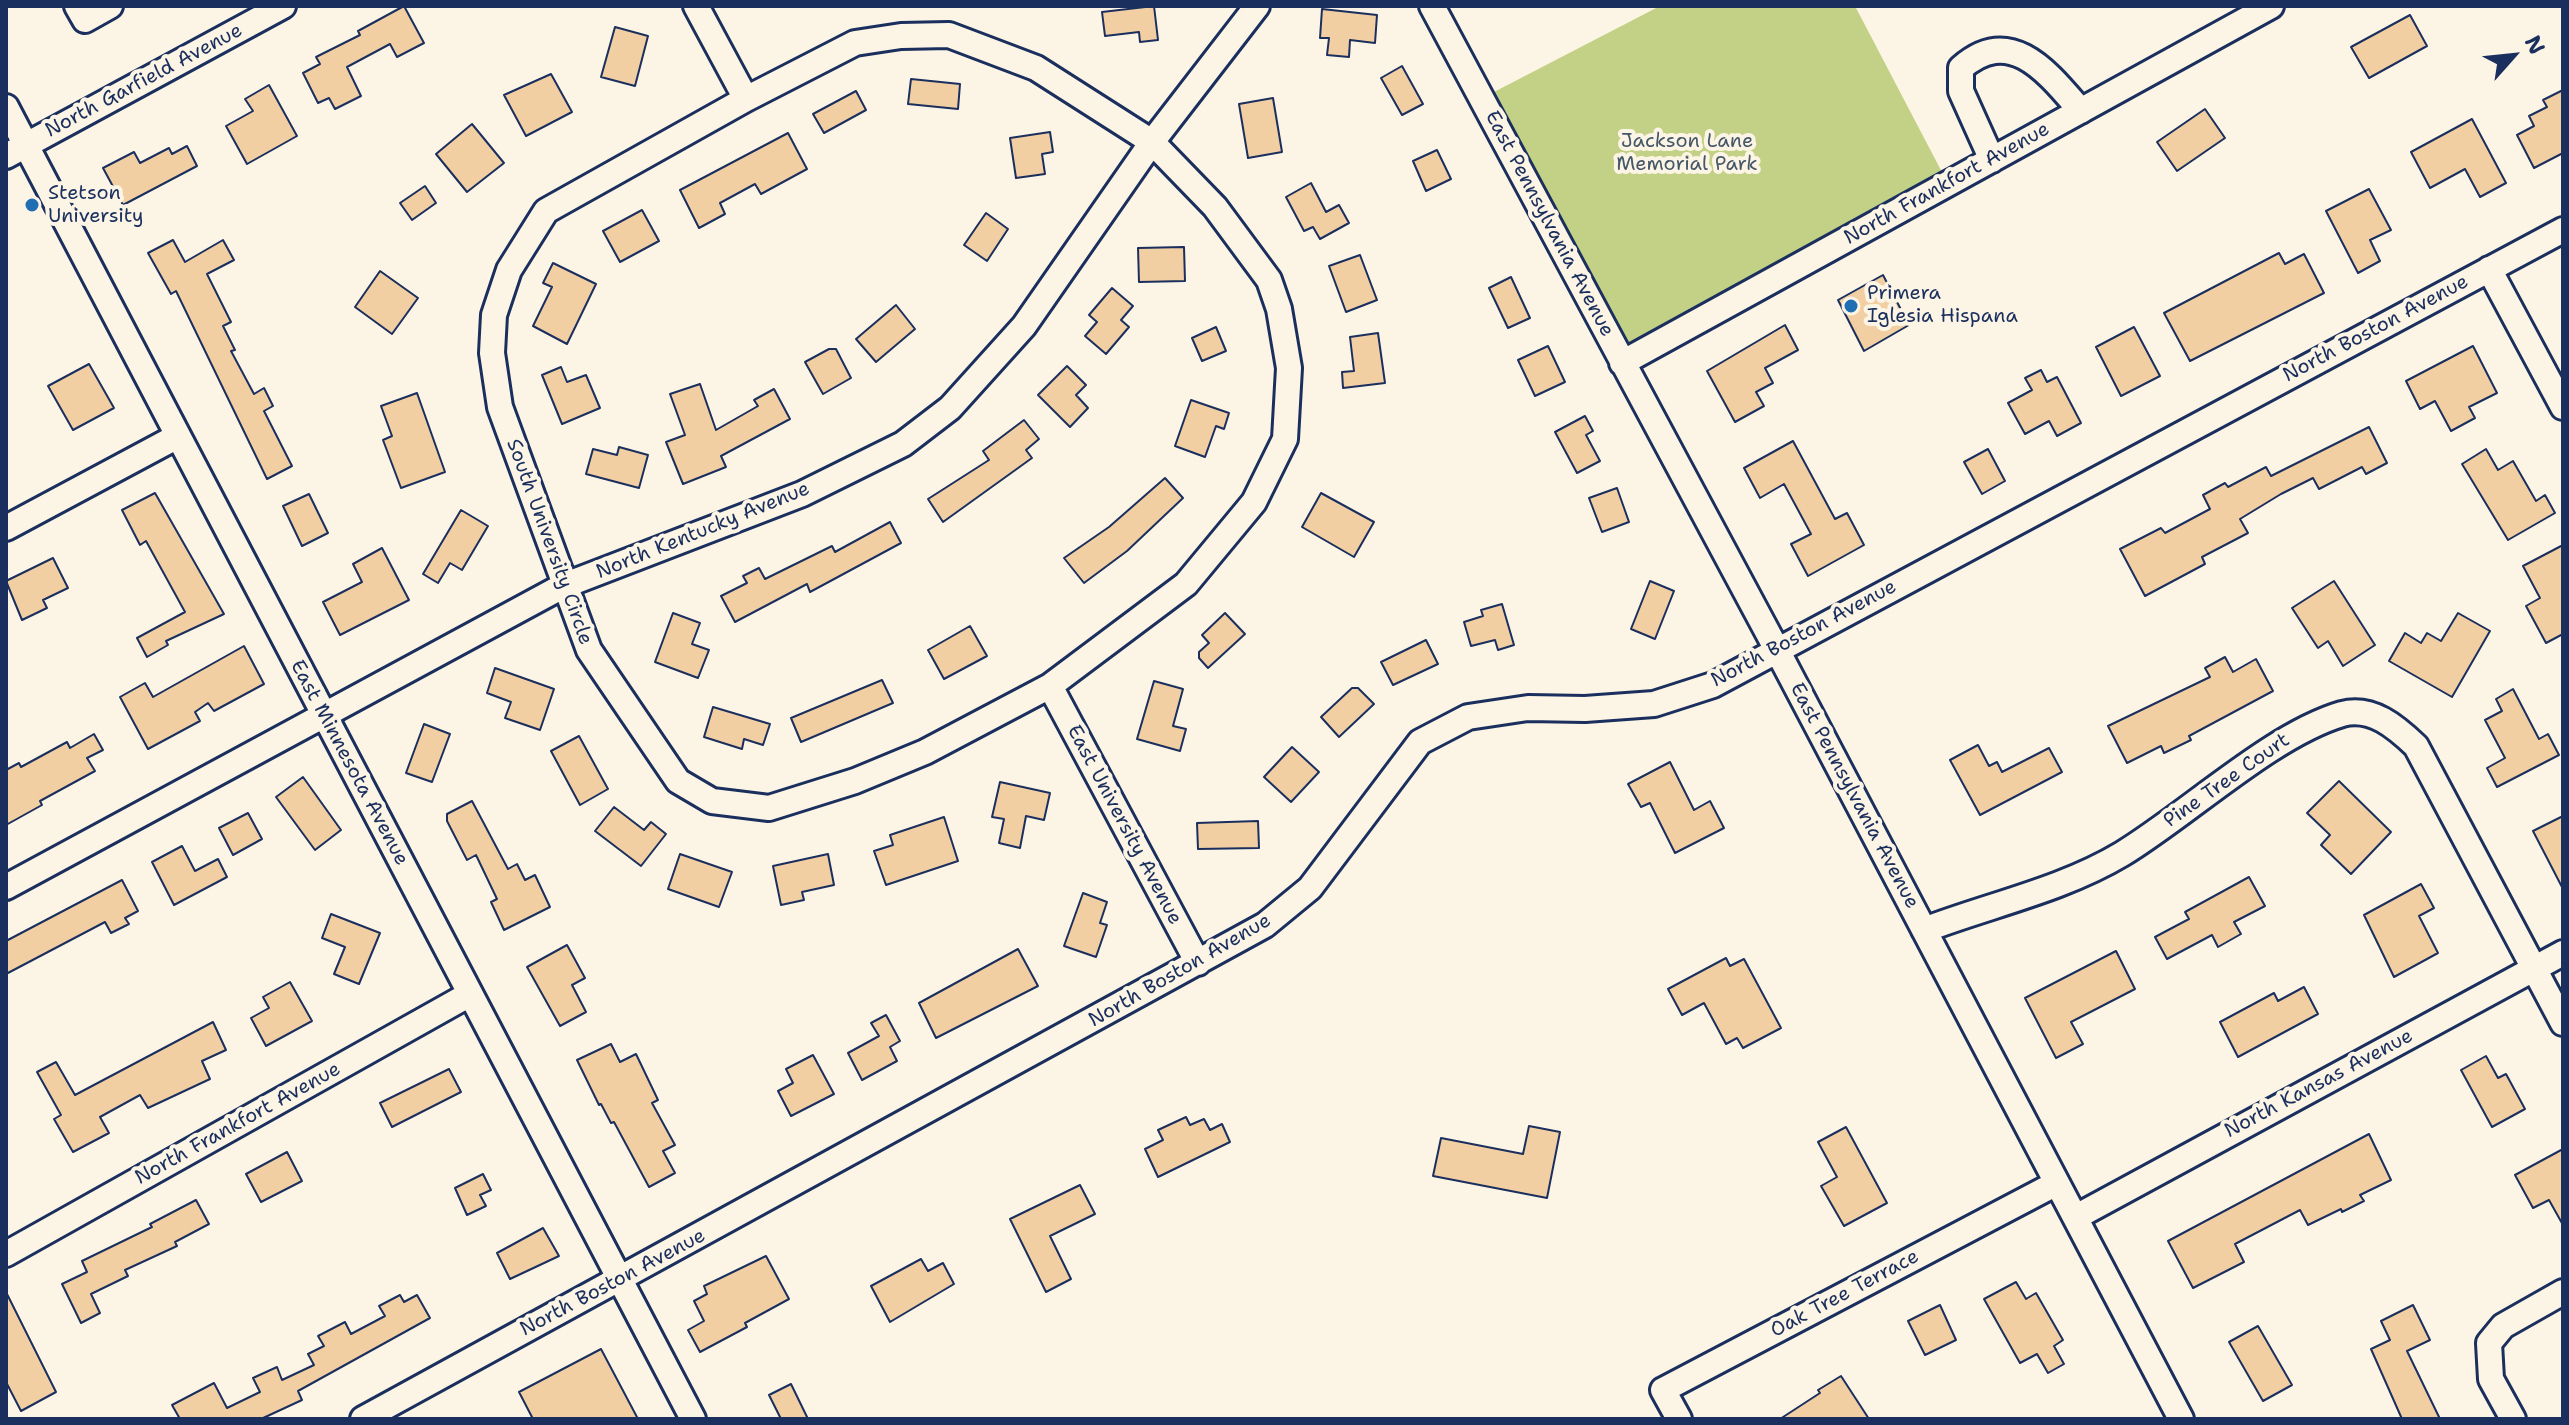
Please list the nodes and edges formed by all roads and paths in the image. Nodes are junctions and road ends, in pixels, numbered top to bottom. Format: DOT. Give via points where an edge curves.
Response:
graph roads {
  1 [pos="77,6"];
  2 [pos="110,6"];
  3 [pos="283,6"];
  4 [pos="696,6"];
  5 [pos="1257,6"];
  6 [pos="1432,6"];
  7 [pos="2271,6"];
  8 [pos="746,99"];
  9 [pos="6,107"];
  10 [pos="2081,111"];
  11 [pos="1152,142"];
  12 [pos="16,151"];
  13 [pos="1992,160"];
  14 [pos="2563,230"];
  15 [pos="2489,269"];
  16 [pos="1622,363"];
  17 [pos="2563,407"];
  18 [pos="178,436"];
  19 [pos="6,528"];
  20 [pos="563,586"];
  21 [pos="1776,648"];
  22 [pos="1050,686"];
  23 [pos="325,718"];
  24 [pos="6,887"];
  25 [pos="1924,930"];
  26 [pos="2563,953"];
  27 [pos="1198,963"];
  28 [pos="2534,969"];
  29 [pos="470,994"];
  30 [pos="2563,1023"];
  31 [pos="2057,1183"];
  32 [pos="2076,1217"];
  33 [pos="6,1254"];
  34 [pos="620,1279"];
  35 [pos="2563,1292"];
  36 [pos="363,1419"];
  37 [pos="693,1419"];
  38 [pos="1679,1419"];
  39 [pos="2181,1419"];
  40 [pos="2513,1419"];
  1 -- 2 [label="street" via="85,20"];
  3 -- 12 [label="street, North Garfield Avenue"];
  4 -- 8 [label="street"];
  5 -- 11 [label="street, North Kentucky Avenue"];
  6 -- 16 [label="street, East Pennsylvania Avenue"];
  7 -- 10 [label="street, North Frankfort Avenue"];
  8 -- 11 [label="street, South University Circle" via="855,43 949,35 1036,68"];
  8 -- 20 [label="street, South University Circle" via="546,211 509,270 492,340 500,407"];
  9 -- 12 [label="street, East Minnesota Avenue"];
  10 -- 13 [label="street, North Frankfort Avenue"];
  10 -- 13 [label="street" via="2035,63 2008,49 1977,55 1961,68 1961,91"];
  11 -- 20 [label="street, North Kentucky Avenue" via="1024,326 950,408 903,444 802,494"];
  11 -- 22 [label="street, South University Circle" via="1215,207 1269,280 1289,368 1285,439 1254,502 1186,584"];
  12 -- 18 [label="street, East Minnesota Avenue"];
  13 -- 16 [label="street, North Frankfort Avenue"];
  14 -- 15 [label="street, North Boston Avenue"];
  15 -- 17 [label="street"];
  15 -- 21 [label="street, North Boston Avenue"];
  16 -- 21 [label="street, East Pennsylvania Avenue"];
  18 -- 19 [label="street"];
  18 -- 23 [label="street, East Minnesota Avenue"];
  20 -- 22 [label="street, South University Circle" via="589,650 678,781 712,801 769,808 855,781 925,752"];
  20 -- 23 [label="street, North Kentucky Avenue"];
  21 -- 25 [label="street, East Pennsylvania Avenue"];
  21 -- 27 [label="street, North Boston Avenue" via="1713,685 1654,704 1528,708 1468,717 1420,742 1310,888 1265,925"];
  22 -- 27 [label="street, East University Avenue"];
  23 -- 24 [label="street, North Kentucky Avenue"];
  23 -- 29 [label="street, East Minnesota Avenue"];
  25 -- 28 [label="street, Pine Tree Court" via="2054,886 2120,855 2298,732 2344,713 2370,714 2416,746"];
  25 -- 31 [label="street, East Pennsylvania Avenue"];
  26 -- 28 [label="street, North Kansas Avenue"];
  27 -- 34 [label="street, North Boston Avenue"];
  28 -- 30 [label="street, Pine Tree Court"];
  28 -- 32 [label="street, North Kansas Avenue"];
  29 -- 33 [label="street, North Frankfort Avenue"];
  29 -- 34 [label="street, East Minnesota Avenue"];
  31 -- 32 [label="street, East Pennsylvania Avenue"];
  31 -- 38 [label="street, Oak Tree Terrace" via="1663,1390"];
  32 -- 39 [label="street, East Pennsylvania Avenue"];
  34 -- 36 [label="street, North Boston Avenue"];
  34 -- 37 [label="street, East Minnesota Avenue"];
  35 -- 40 [label="street" via="2503,1326 2489,1343 2491,1379"];
}
